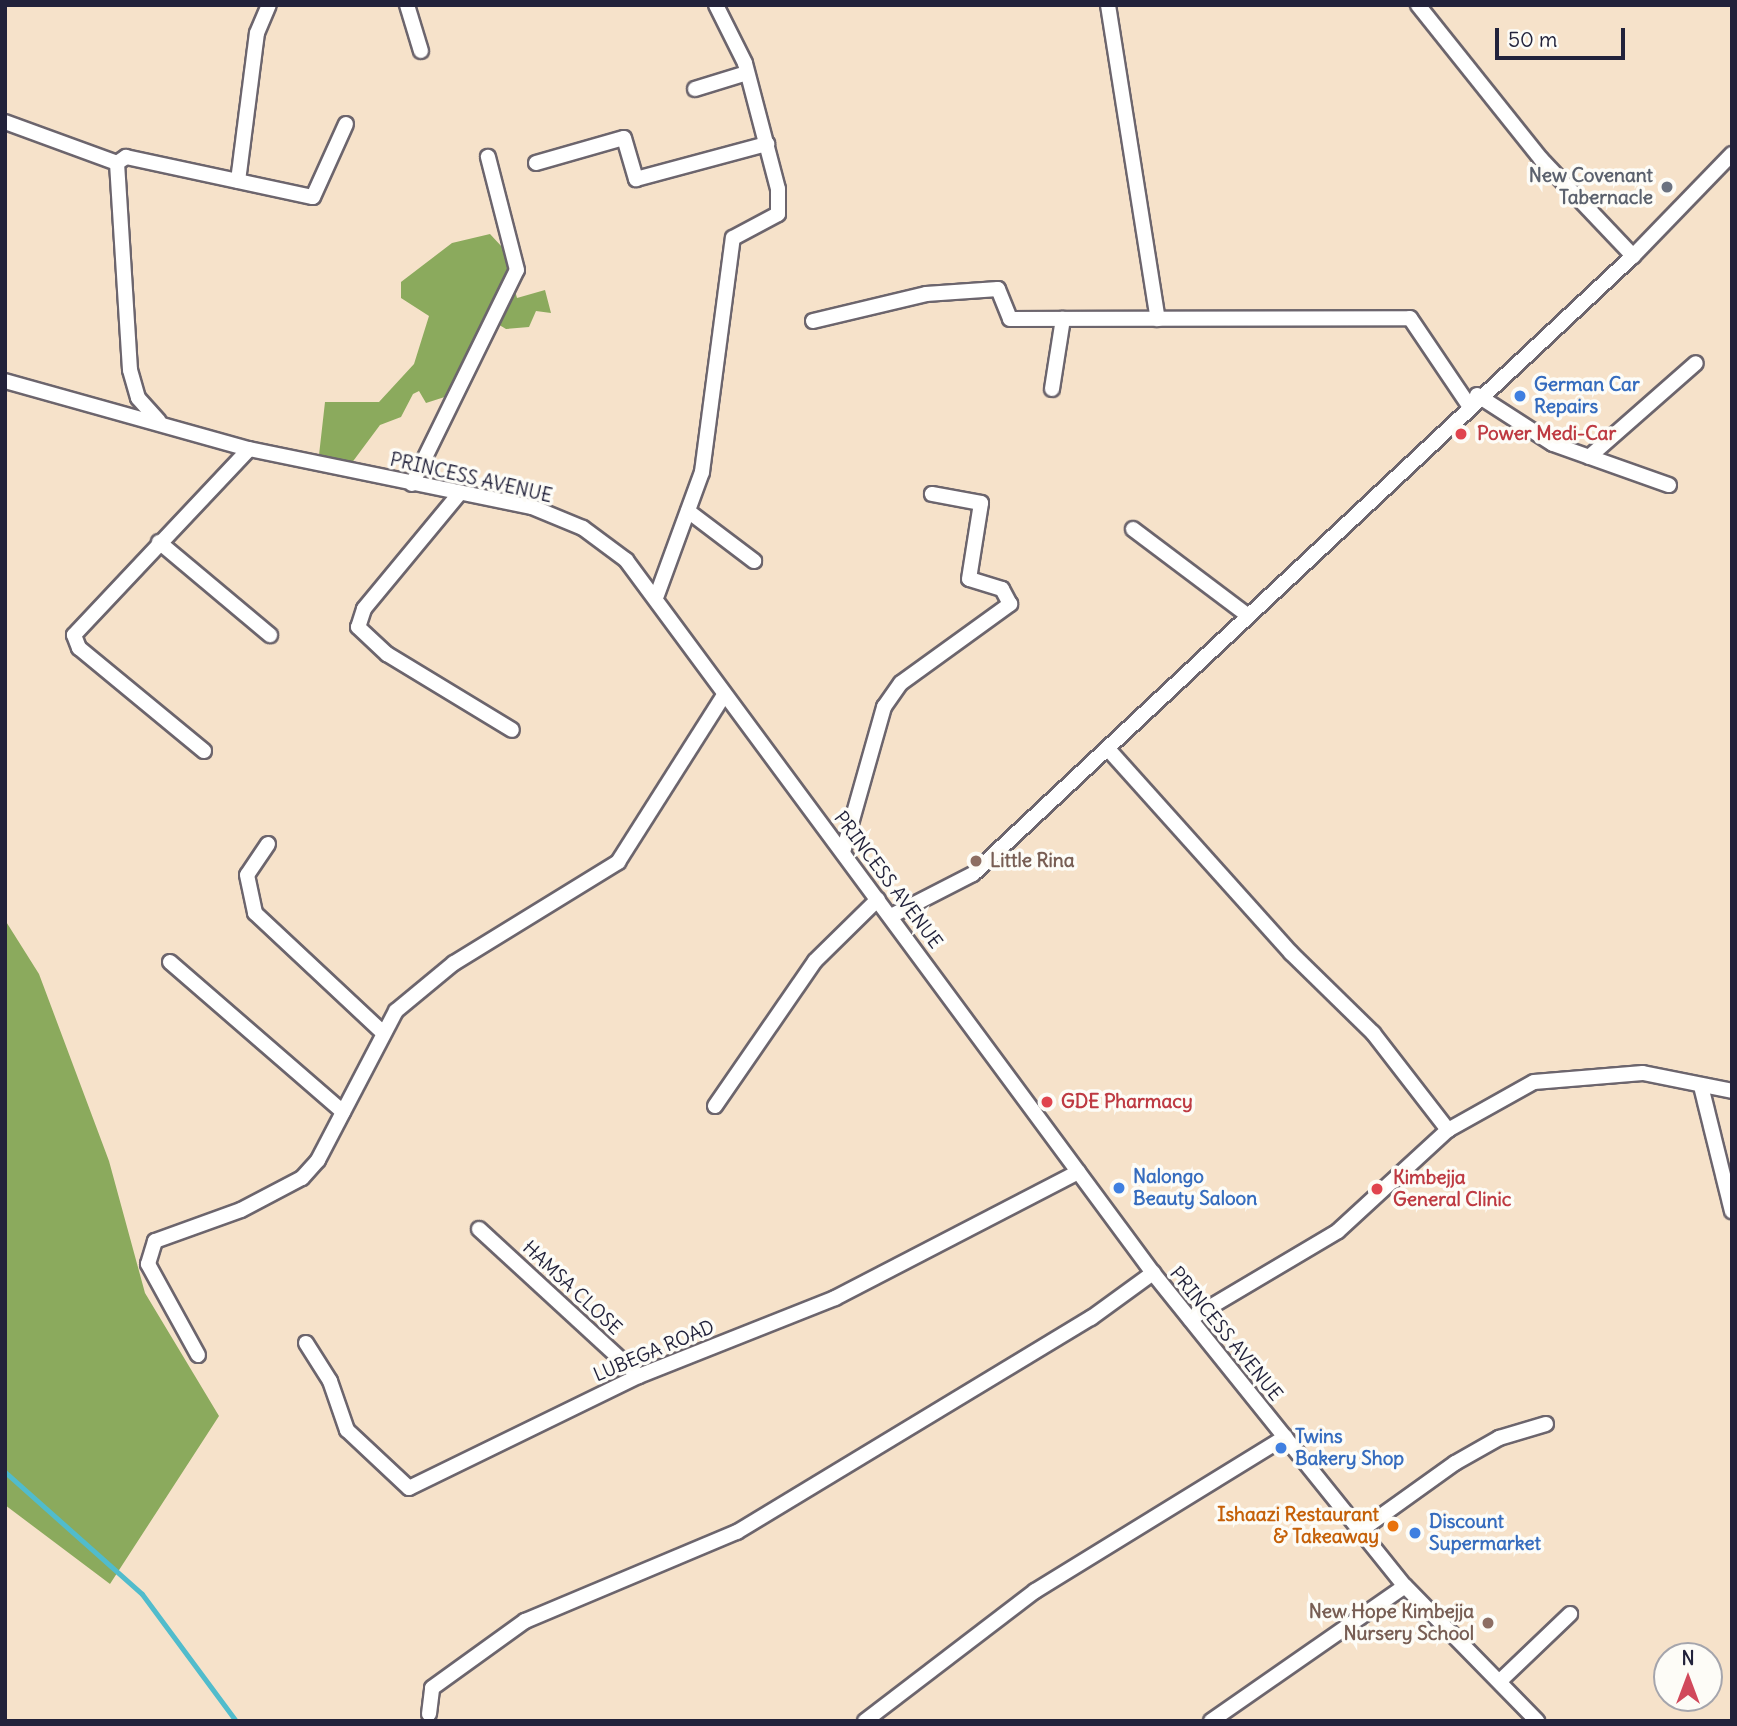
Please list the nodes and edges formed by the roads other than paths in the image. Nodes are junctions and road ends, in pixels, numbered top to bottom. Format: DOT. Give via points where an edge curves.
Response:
graph roads {
  1 [pos="269,5"];
  2 [pos="407,5"];
  3 [pos="716,5"];
  4 [pos="1108,5"];
  5 [pos="1418,5"];
  6 [pos="421,51"];
  7 [pos="747,73"];
  8 [pos="695,89"];
  9 [pos="5,122"];
  10 [pos="346,124"];
  11 [pos="767,144"];
  12 [pos="1732,154"];
  13 [pos="488,157"];
  14 [pos="117,163"];
  15 [pos="536,163"];
  16 [pos="238,181"];
  17 [pos="1633,256"];
  18 [pos="1063,319"];
  19 [pos="1158,319"];
  20 [pos="813,321"];
  21 [pos="1696,363"];
  22 [pos="5,381"];
  23 [pos="1052,389"];
  24 [pos="1473,399"];
  25 [pos="159,421"];
  26 [pos="249,449"];
  27 [pos="1589,457"];
  28 [pos="412,484"];
  29 [pos="1669,485"];
  30 [pos="459,494"];
  31 [pos="932,494"];
  32 [pos="688,511"];
  33 [pos="1133,528"];
  34 [pos="159,542"];
  35 [pos="754,561"];
  36 [pos="657,595"];
  37 [pos="1247,615"];
  38 [pos="270,635"];
  39 [pos="724,695"];
  40 [pos="512,730"];
  41 [pos="1108,749"];
  42 [pos="204,751"];
  43 [pos="268,844"];
  44 [pos="843,852"];
  45 [pos="878,899"];
  46 [pos="891,916"];
  47 [pos="170,962"];
  48 [pos="383,1032"];
  49 [pos="1701,1086"];
  50 [pos="1732,1091"];
  51 [pos="715,1106"];
  52 [pos="343,1112"];
  53 [pos="1448,1129"];
  54 [pos="1078,1172"];
  55 [pos="1732,1211"];
  56 [pos="479,1229"];
  57 [pos="1153,1273"];
  58 [pos="1190,1320"];
  59 [pos="306,1343"];
  60 [pos="198,1354"];
  61 [pos="639,1376"];
  62 [pos="1546,1424"];
  63 [pos="1284,1437"];
  64 [pos="1360,1531"];
  65 [pos="1405,1586"];
  66 [pos="1570,1614"];
  67 [pos="1500,1681"];
  68 [pos="429,1714"];
  69 [pos="865,1721"];
  70 [pos="1211,1721"];
  71 [pos="1537,1721"];
  1 -- 16 [label="street" via="257,33"];
  2 -- 6 [label="street"];
  3 -- 7 [label="street"];
  4 -- 19 [label="street"];
  5 -- 17 [label="street" via="1541,159"];
  7 -- 8 [label="street"];
  7 -- 11 [label="street"];
  9 -- 14 [label="street"];
  10 -- 16 [label="street" via="313,197"];
  11 -- 15 [label="street" via="636,179 624,138"];
  11 -- 32 [label="street" via="778,214 733,238 702,472"];
  12 -- 17 [label="street"];
  13 -- 28 [label="street" via="517,270"];
  14 -- 16 [label="street" via="127,157"];
  14 -- 25 [label="street" via="130,370 138,398"];
  17 -- 24 [label="street"];
  18 -- 19 [label="street"];
  18 -- 20 [label="street" via="1010,319 998,289 926,294"];
  18 -- 23 [label="street"];
  19 -- 24 [label="street" via="1410,317"];
  21 -- 27 [label="street"];
  22 -- 25 [label="street, PRINCESS AVENUE"];
  24 -- 27 [label="street" via="1553,444"];
  24 -- 37 [label="street"];
  25 -- 26 [label="street, PRINCESS AVENUE"];
  26 -- 28 [label="street, PRINCESS AVENUE"];
  26 -- 34 [label="street"];
  27 -- 29 [label="street"];
  28 -- 30 [label="street, PRINCESS AVENUE"];
  30 -- 36 [label="street, PRINCESS AVENUE" via="532,507 583,528 626,560"];
  30 -- 40 [label="street" via="363,609 358,627 387,654"];
  31 -- 44 [label="street" via="981,503 969,579 1002,589 1010,604 901,683 884,707"];
  32 -- 35 [label="street"];
  32 -- 36 [label="street"];
  33 -- 37 [label="street"];
  34 -- 38 [label="street"];
  34 -- 42 [label="street" via="77,627 74,640"];
  36 -- 39 [label="street, PRINCESS AVENUE"];
  37 -- 41 [label="street"];
  39 -- 44 [label="street, PRINCESS AVENUE"];
  39 -- 48 [label="street" via="618,862 454,964 396,1011"];
  41 -- 46 [label="street" via="972,874"];
  41 -- 53 [label="street" via="1291,953 1373,1033"];
  43 -- 48 [label="street" via="247,875 256,913"];
  44 -- 45 [label="street, PRINCESS AVENUE"];
  45 -- 46 [label="street, PRINCESS AVENUE"];
  45 -- 51 [label="street" via="815,961"];
  46 -- 54 [label="street, PRINCESS AVENUE"];
  47 -- 52 [label="street"];
  48 -- 52 [label="street"];
  49 -- 50 [label="street"];
  49 -- 53 [label="street" via="1643,1073 1534,1082"];
  49 -- 55 [label="street"];
  52 -- 60 [label="street" via="302,1178 241,1210 155,1241 147,1252"];
  53 -- 58 [label="street" via="1338,1231"];
  54 -- 57 [label="street, PRINCESS AVENUE"];
  54 -- 61 [label="street, LUBEGA ROAD" via="835,1298"];
  56 -- 61 [label="street, HAMSA CLOSE"];
  57 -- 58 [label="street, PRINCESS AVENUE"];
  57 -- 68 [label="street" via="1091,1318 737,1532 525,1621 432,1688"];
  58 -- 63 [label="street, PRINCESS AVENUE"];
  59 -- 61 [label="street, LUBEGA ROAD" via="330,1381 347,1430 409,1488"];
  62 -- 64 [label="street" via="1499,1438 1455,1463"];
  63 -- 64 [label="street, PRINCESS AVENUE"];
  63 -- 69 [label="street" via="1035,1591"];
  64 -- 65 [label="street, PRINCESS AVENUE"];
  65 -- 67 [label="street, PRINCESS AVENUE"];
  65 -- 70 [label="street"];
  66 -- 67 [label="street"];
  67 -- 71 [label="street, PRINCESS AVENUE"];
}
